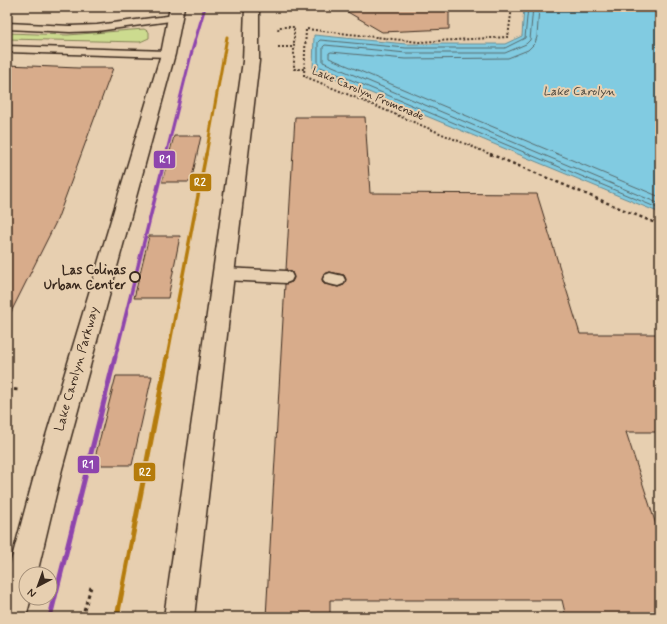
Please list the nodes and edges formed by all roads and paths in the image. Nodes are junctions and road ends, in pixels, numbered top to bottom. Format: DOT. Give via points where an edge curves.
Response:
graph roads {
  1 [pos="252,7"];
  2 [pos="512,7"];
  3 [pos="176,12"];
  4 [pos="7,26"];
  5 [pos="278,34"];
  6 [pos="278,41"];
  7 [pos="294,47"];
  8 [pos="7,49"];
  9 [pos="168,54"];
  10 [pos="305,69"];
  11 [pos="660,225"];
  12 [pos="224,274"];
  13 [pos="286,277"];
  14 [pos="7,389"];
  15 [pos="19,390"];
  16 [pos="91,587"];
  17 [pos="11,617"];
  18 [pos="82,617"];
  19 [pos="179,617"];
  1 -- 12 [label="street" via="251,61"];
  2 -- 10 [label="path, Lake Carolyn Promenade" via="508,37 419,42 306,29"];
  3 -- 4 [label="lane" via="97,28"];
  3 -- 9 [label="street, Lake Carolyn Parkway"];
  5 -- 7 [label="path" via="278,27 294,27"];
  6 -- 7 [label="path" via="278,47"];
  7 -- 10 [label="path" via="294,69"];
  8 -- 9 [label="lane"];
  9 -- 17 [label="street, Lake Carolyn Parkway" via="49,469"];
  10 -- 11 [label="path, Lake Carolyn Promenade" via="304,76"];
  12 -- 13 [label="lane"];
  12 -- 19 [label="street"];
  14 -- 15 [label="path"];
  16 -- 18 [label="path"];
}
